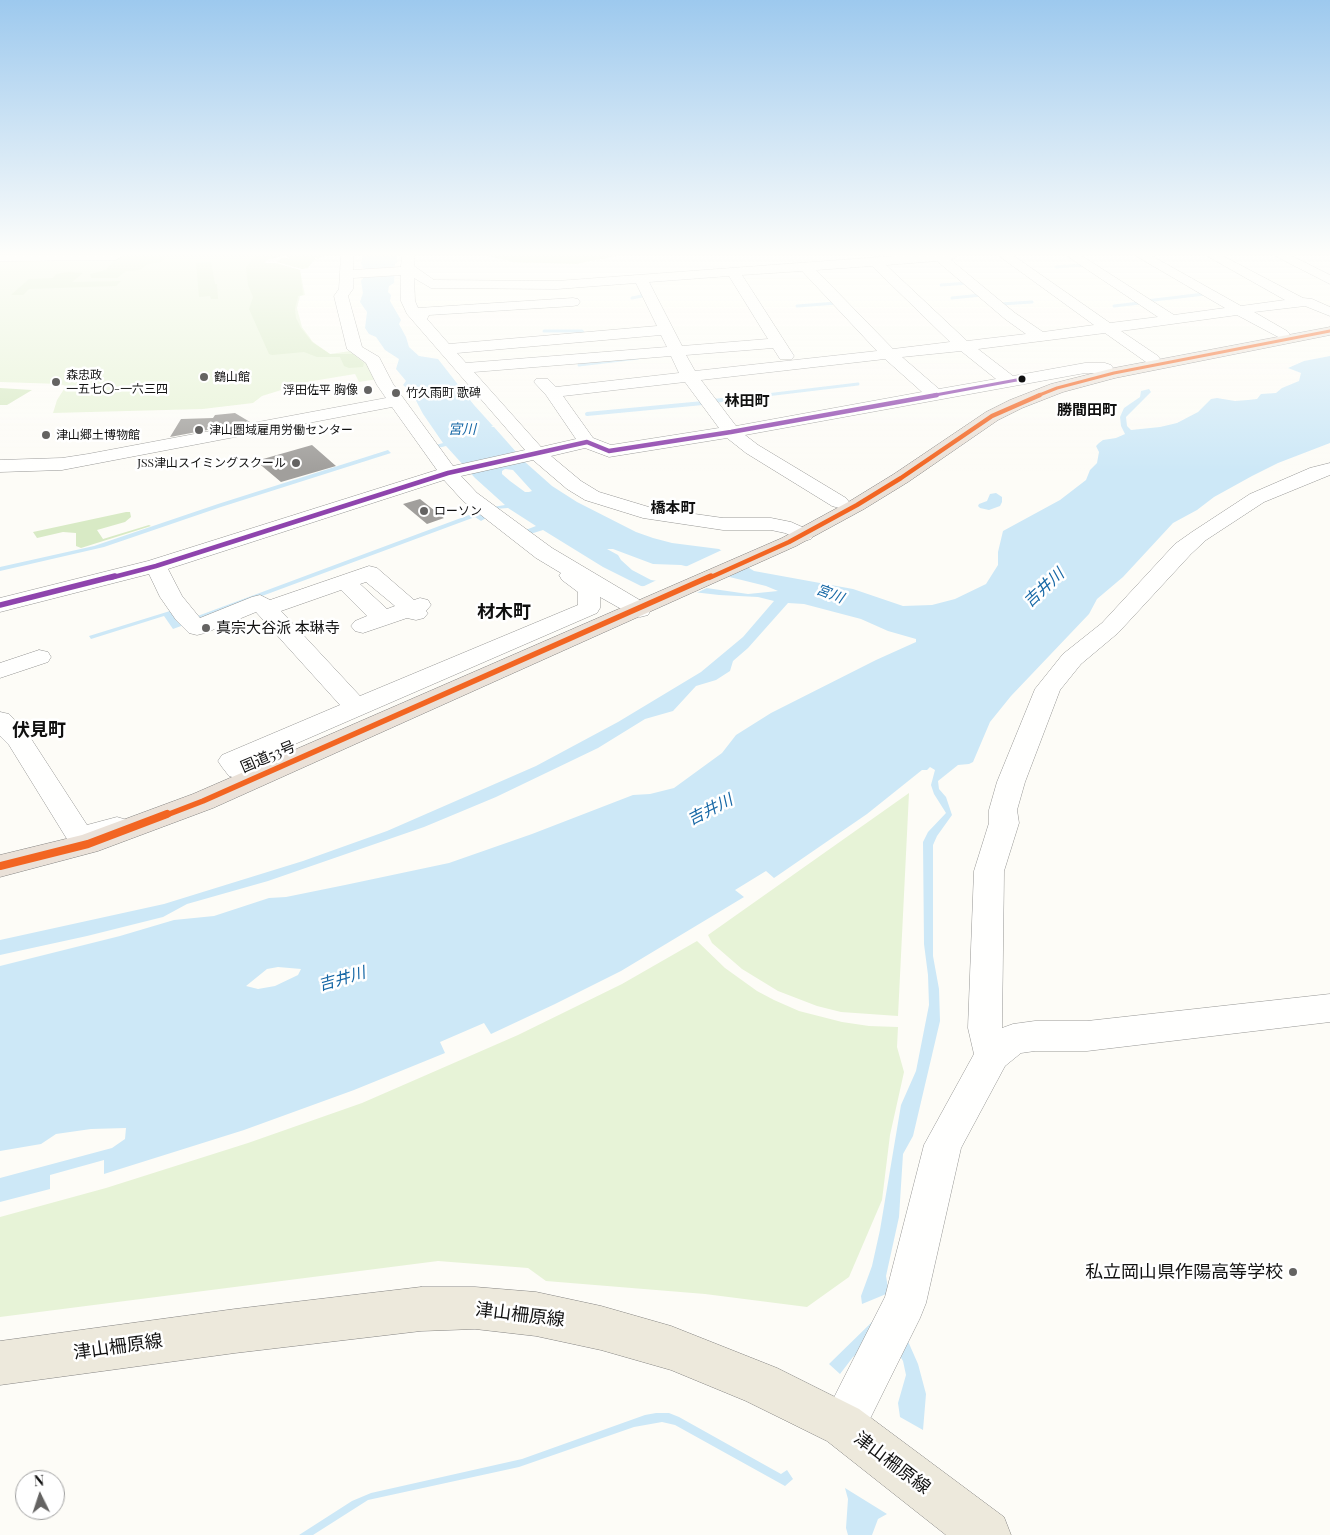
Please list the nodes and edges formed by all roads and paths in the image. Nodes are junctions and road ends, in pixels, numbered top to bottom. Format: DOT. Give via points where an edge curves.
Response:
graph roads {
  1 [pos="349,328"];
  2 [pos="427,328"];
  3 [pos="768,328"];
  4 [pos="864,328"];
  5 [pos="945,328"];
  6 [pos="1027,328"];
  7 [pos="1107,328"];
  8 [pos="1270,328"];
  9 [pos="1320,328"];
  10 [pos="978,329"];
  11 [pos="664,330"];
  12 [pos="1330,331"];
  13 [pos="1282,334"];
  14 [pos="1040,336"];
  15 [pos="995,342"];
  16 [pos="777,343"];
  17 [pos="963,345"];
  18 [pos="446,349"];
  19 [pos="675,351"];
  20 [pos="889,354"];
  21 [pos="1152,359"];
  22 [pos="792,365"];
  23 [pos="463,368"];
  24 [pos="1104,368"];
  25 [pos="689,376"];
  26 [pos="529,380"];
  27 [pos="1009,381"];
  28 [pos="500,384"];
  29 [pos="480,386"];
  30 [pos="552,392"];
  31 [pos="935,395"];
  32 [pos="396,401"];
  33 [pos="731,432"];
  34 [pos="587,442"];
  35 [pos="538,453"];
  36 [pos="2,468"];
  37 [pos="1330,470"];
  38 [pos="448,473"];
  39 [pos="840,502"];
  40 [pos="790,535"];
  41 [pos="544,553"];
  42 [pos="156,566"];
  43 [pos="345,582"];
  44 [pos="0,605"];
  45 [pos="638,605"];
  46 [pos="266,609"];
  47 [pos="39,657"];
  48 [pos="0,671"];
  49 [pos="356,707"];
  50 [pos="0,720"];
  51 [pos="239,770"];
  52 [pos="203,801"];
  53 [pos="77,832"];
  54 [pos="0,851"];
  55 [pos="0,866"];
  56 [pos="1330,1008"];
  57 [pos="992,1055"];
  58 [pos="0,1363"];
  59 [pos="843,1426"];
  60 [pos="986,1535"];
  1 -- 32 [label="street" via="355,350 373,360"];
  2 -- 18 [label="street"];
  3 -- 16 [label="street"];
  4 -- 20 [label="street"];
  5 -- 17 [label="street"];
  6 -- 14 [label="street"];
  7 -- 14 [label="street"];
  7 -- 21 [label="street"];
  8 -- 13 [label="street"];
  9 -- 13 [label="highway, 国道53号"];
  10 -- 15 [label="street"];
  11 -- 18 [label="street"];
  11 -- 19 [label="street"];
  12 -- 40 [label="highway, 国道53号" via="1114,373 1057,388 1016,404 901,478"];
  13 -- 21 [label="highway, 国道53号"];
  14 -- 15 [label="street"];
  15 -- 17 [label="street"];
  16 -- 19 [label="street"];
  16 -- 22 [label="street"];
  17 -- 20 [label="street"];
  17 -- 27 [label="street"];
  18 -- 23 [label="street"];
  19 -- 23 [label="street"];
  19 -- 25 [label="street"];
  20 -- 22 [label="street"];
  20 -- 31 [label="street"];
  21 -- 24 [label="highway, 国道53号"];
  22 -- 25 [label="street"];
  23 -- 29 [label="street"];
  24 -- 27 [label="street" via="1085,368"];
  24 -- 39 [label="highway, 国道53号" via="1024,392 988,408"];
  25 -- 30 [label="street"];
  25 -- 33 [label="street"];
  26 -- 30 [label="street" via="539,379"];
  27 -- 31 [label="street"];
  28 -- 29 [label="street"];
  29 -- 35 [label="street"];
  30 -- 34 [label="street"];
  31 -- 33 [label="street"];
  32 -- 36 [label="street" via="88,460"];
  32 -- 38 [label="street"];
  33 -- 34 [label="street" via="609,451"];
  33 -- 39 [label="street" via="752,449"];
  34 -- 35 [label="street"];
  35 -- 38 [label="street"];
  35 -- 40 [label="street" via="574,486 592,496 629,508 698,521 771,524"];
  37 -- 57 [label="street" via="1309,475 1257,498 1199,536 1110,628 1072,660 1048,689 1011,782 1003,810 1004,823 989,872 985,1028"];
  38 -- 41 [label="street" via="470,497"];
  38 -- 42 [label="street"];
  39 -- 40 [label="highway, 国道53号"];
  40 -- 45 [label="highway, 国道53号"];
  41 -- 45 [label="street"];
  41 -- 49 [label="street" via="589,590 588,608"];
  42 -- 44 [label="street"];
  42 -- 46 [label="street" via="171,597 198,628 260,602"];
  43 -- 43 [label="street" via="373,622 416,609 369,573"];
  43 -- 46 [label="street"];
  45 -- 51 [label="highway, 国道53号"];
  45 -- 52 [label="highway, 国道53号"];
  46 -- 49 [label="street"];
  47 -- 48 [label="street"];
  49 -- 51 [label="street" via="232,761"];
  50 -- 53 [label="street" via="19,740"];
  51 -- 53 [label="highway, 国道53号"];
  52 -- 53 [label="street" via="178,806 100,833 84,836"];
  52 -- 55 [label="highway, 国道53号" via="88,844"];
  53 -- 54 [label="highway, 国道53号"];
  56 -- 57 [label="street" via="1087,1036 1013,1039"];
  57 -- 59 [label="street" via="943,1146 905,1303"];
  58 -- 59 [label="main road, 津山柵原線" via="420,1308 475,1308 536,1314 672,1348 761,1384"];
  59 -- 60 [label="main road, 津山柵原線"];
}
